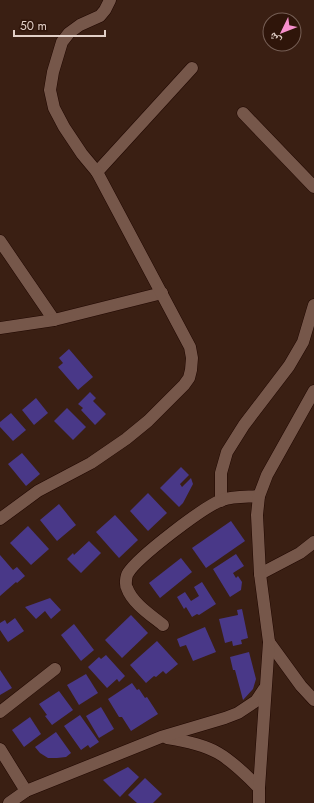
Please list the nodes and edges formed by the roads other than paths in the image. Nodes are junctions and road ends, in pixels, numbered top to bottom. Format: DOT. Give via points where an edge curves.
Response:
graph roads {
  1 [pos="110,0"];
  2 [pos="192,68"];
  3 [pos="243,113"];
  4 [pos="97,172"];
  5 [pos="314,187"];
  6 [pos="0,241"];
  7 [pos="162,293"];
  8 [pos="314,305"];
  9 [pos="54,320"];
  10 [pos="0,328"];
  11 [pos="314,391"];
  12 [pos="259,496"];
  13 [pos="221,501"];
  14 [pos="0,519"];
  15 [pos="314,542"];
  16 [pos="260,574"];
  17 [pos="163,625"];
  18 [pos="268,642"];
  19 [pos="55,670"];
  20 [pos="265,688"];
  21 [pos="314,700"];
  22 [pos="0,712"];
  23 [pos="161,737"];
  24 [pos="0,749"];
  25 [pos="259,788"];
  26 [pos="26,791"];
  27 [pos="9,803"];
  28 [pos="259,803"];
  1 -- 4 [label="street" via="100,16 80,25 62,42 50,90 54,108 64,127"];
  2 -- 4 [label="street"];
  3 -- 5 [label="street"];
  4 -- 7 [label="street"];
  6 -- 9 [label="street"];
  7 -- 9 [label="street"];
  7 -- 14 [label="street" via="190,347 191,370 184,385 126,439 91,463 38,491"];
  8 -- 13 [label="street" via="303,342 289,366 226,452 221,473"];
  9 -- 10 [label="street"];
  11 -- 12 [label="street" via="267,475"];
  12 -- 13 [label="street"];
  12 -- 16 [label="street" via="257,515"];
  13 -- 17 [label="street" via="185,523 137,562 127,575 126,588 137,604"];
  15 -- 16 [label="street" via="300,553"];
  16 -- 18 [label="street"];
  18 -- 20 [label="street"];
  18 -- 21 [label="street"];
  19 -- 22 [label="street"];
  20 -- 23 [label="street" via="256,701 238,713"];
  20 -- 25 [label="street"];
  23 -- 25 [label="street" via="191,742 216,752 238,767"];
  23 -- 26 [label="street"];
  24 -- 26 [label="street"];
  25 -- 28 [label="street"];
  26 -- 27 [label="street"];
}
